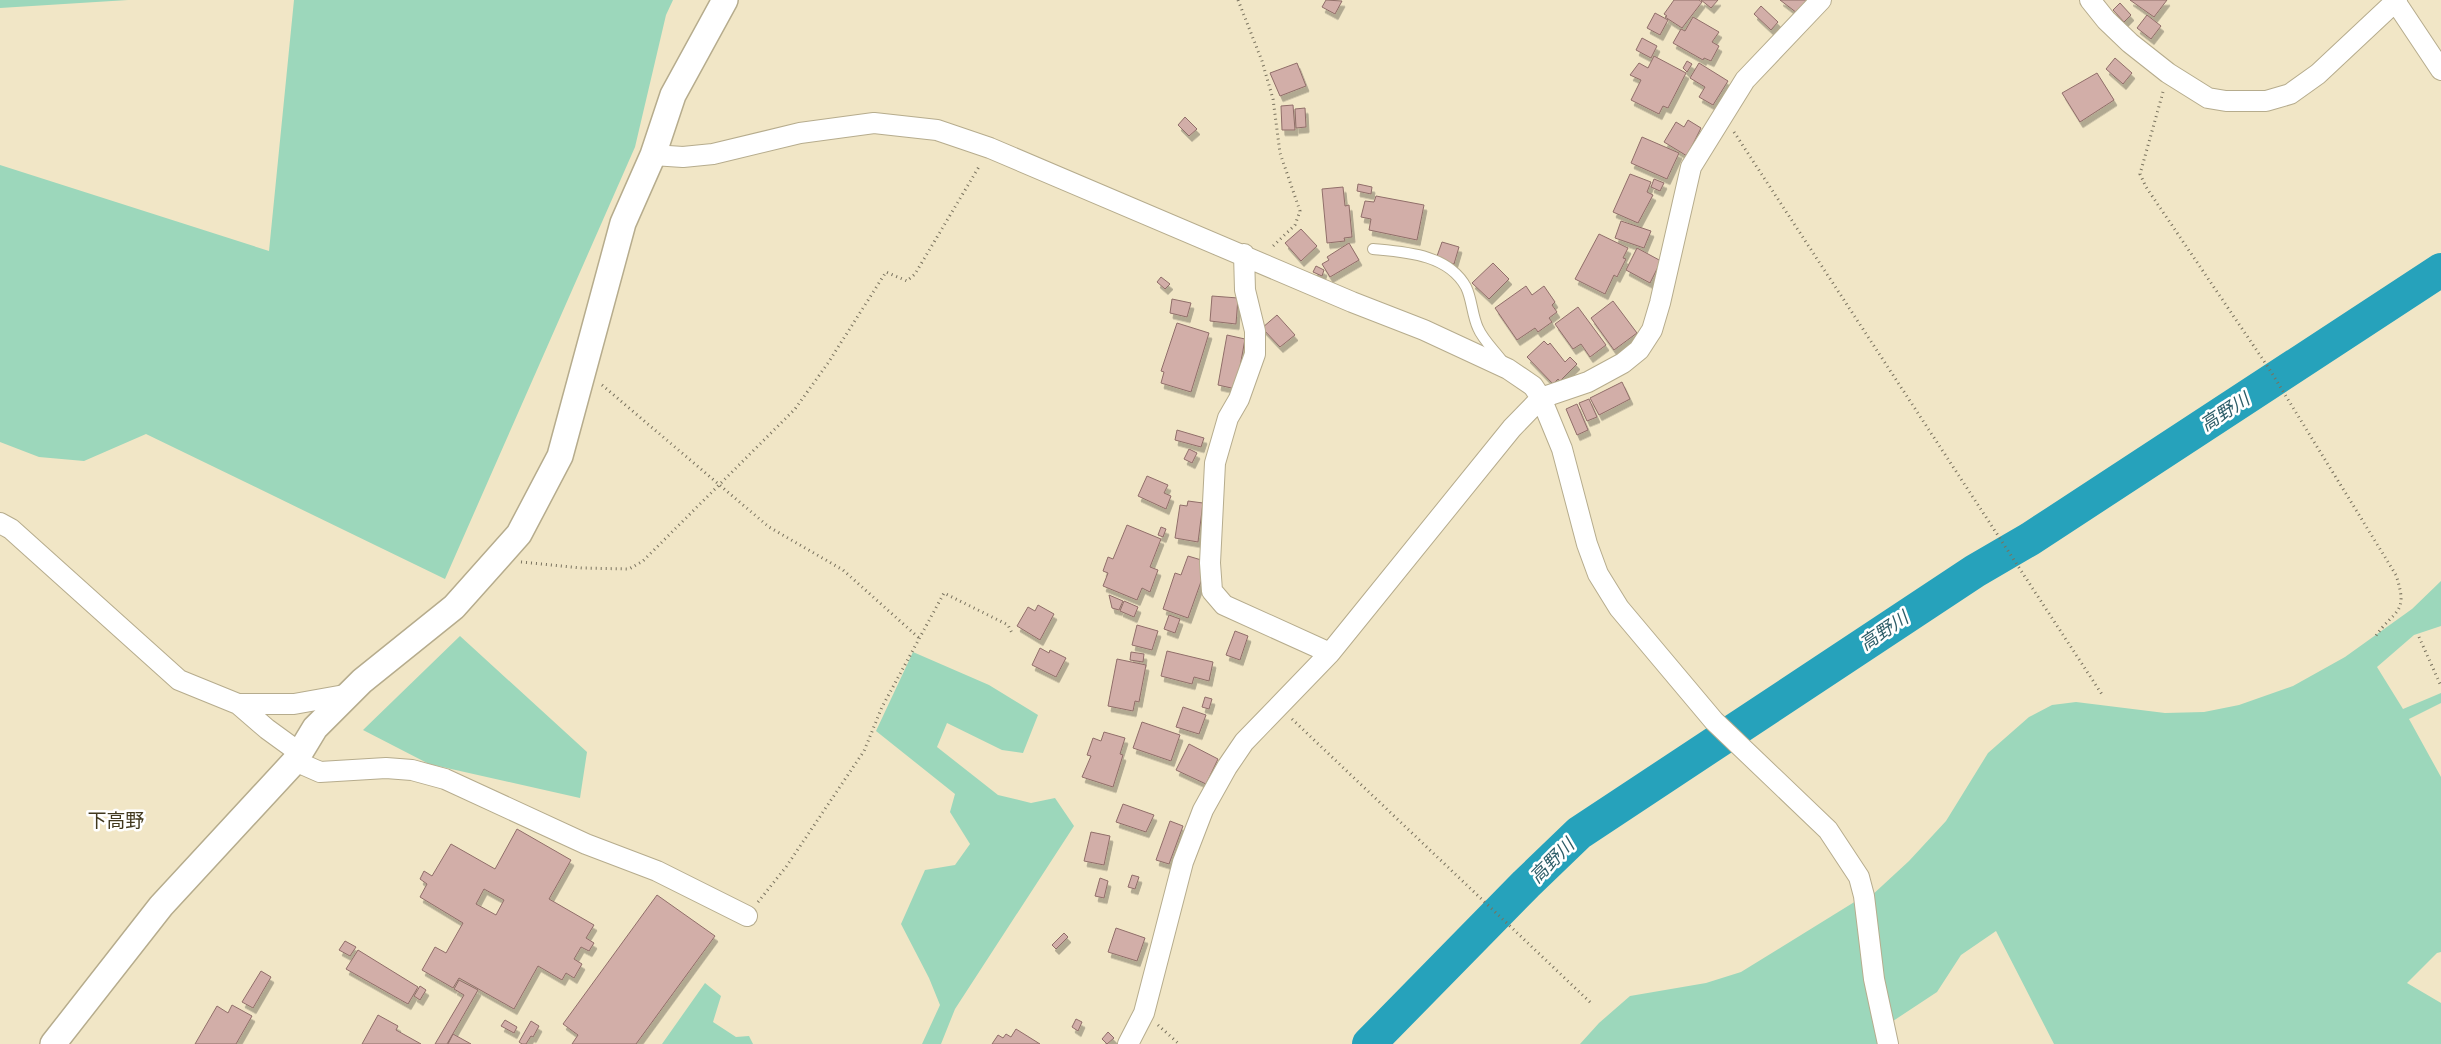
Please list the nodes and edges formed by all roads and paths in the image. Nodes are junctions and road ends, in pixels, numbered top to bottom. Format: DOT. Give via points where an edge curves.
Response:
graph roads {
  1 [pos="725,0"];
  2 [pos="1238,0"];
  3 [pos="1821,0"];
  4 [pos="2090,0"];
  5 [pos="2396,1"];
  6 [pos="2441,70"];
  7 [pos="2168,73"];
  8 [pos="1723,115"];
  9 [pos="990,148"];
  10 [pos="653,155"];
  11 [pos="1373,249"];
  12 [pos="1251,258"];
  13 [pos="1508,369"];
  14 [pos="584,370"];
  15 [pos="1541,398"];
  16 [pos="720,484"];
  17 [pos="0,523"];
  18 [pos="496,560"];
  19 [pos="1012,633"];
  20 [pos="2375,637"];
  21 [pos="2418,637"];
  22 [pos="919,638"];
  23 [pos="1330,653"];
  24 [pos="2441,686"];
  25 [pos="350,694"];
  26 [pos="2103,696"];
  27 [pos="238,704"];
  28 [pos="1278,705"];
  29 [pos="297,757"];
  30 [pos="747,916"];
  31 [pos="1592,1004"];
  32 [pos="1144,1013"];
  33 [pos="53,1044"];
  34 [pos="1128,1044"];
  35 [pos="1179,1044"];
  36 [pos="1888,1044"];
  1 -- 10 [label="street" via="673,95"];
  2 -- 12 [label="path" via="1273,98 1280,153 1300,211 1295,225"];
  3 -- 8 [label="street" via="1745,80"];
  4 -- 7 [label="street" via="2130,43"];
  5 -- 6 [label="street"];
  5 -- 7 [label="street" via="2318,74 2290,94 2266,101 2208,98"];
  7 -- 20 [label="path" via="2140,174 2268,368 2396,575 2403,596 2399,612"];
  8 -- 15 [label="street" via="1691,167 1652,330 1639,350 1623,363 1588,382"];
  8 -- 26 [label="path"];
  9 -- 10 [label="street" via="937,130 874,123 800,133 713,154"];
  9 -- 12 [label="street"];
  9 -- 16 [label="path" via="915,274 907,281 886,272 795,409"];
  10 -- 14 [label="street" via="623,223"];
  11 -- 13 [label="lane" via="1410,252 1435,260 1452,273 1465,286 1478,329"];
  12 -- 13 [label="street"];
  12 -- 23 [label="street" via="1245,290 1254,330 1255,354 1239,399 1228,418 1215,463 1210,563 1212,591 1224,605"];
  13 -- 15 [label="street" via="1534,386"];
  14 -- 16 [label="path"];
  14 -- 18 [label="street" via="560,456 518,534"];
  15 -- 23 [label="street" via="1512,428"];
  15 -- 36 [label="street" via="1562,450 1598,574 1620,608 1714,721 1828,830 1859,877 1874,980"];
  16 -- 18 [label="path" via="643,561 629,569"];
  16 -- 22 [label="path" via="769,527 843,570"];
  17 -- 27 [label="street" via="11,529 179,680"];
  18 -- 25 [label="street" via="454,607"];
  19 -- 22 [label="path" via="1008,625 944,592"];
  21 -- 24 [label="path"];
  22 -- 30 [label="path" via="882,706 864,751 786,867"];
  23 -- 28 [label="street"];
  25 -- 27 [label="street" via="294,704"];
  25 -- 29 [label="street" via="315,728"];
  27 -- 29 [label="street"];
  28 -- 31 [label="path"];
  28 -- 32 [label="street" via="1244,742 1203,810 1183,862"];
  29 -- 30 [label="street" via="320,772 386,768 412,770 444,779 586,844 657,871"];
  29 -- 33 [label="street" via="161,906"];
  32 -- 34 [label="street"];
  32 -- 35 [label="path"];
}
